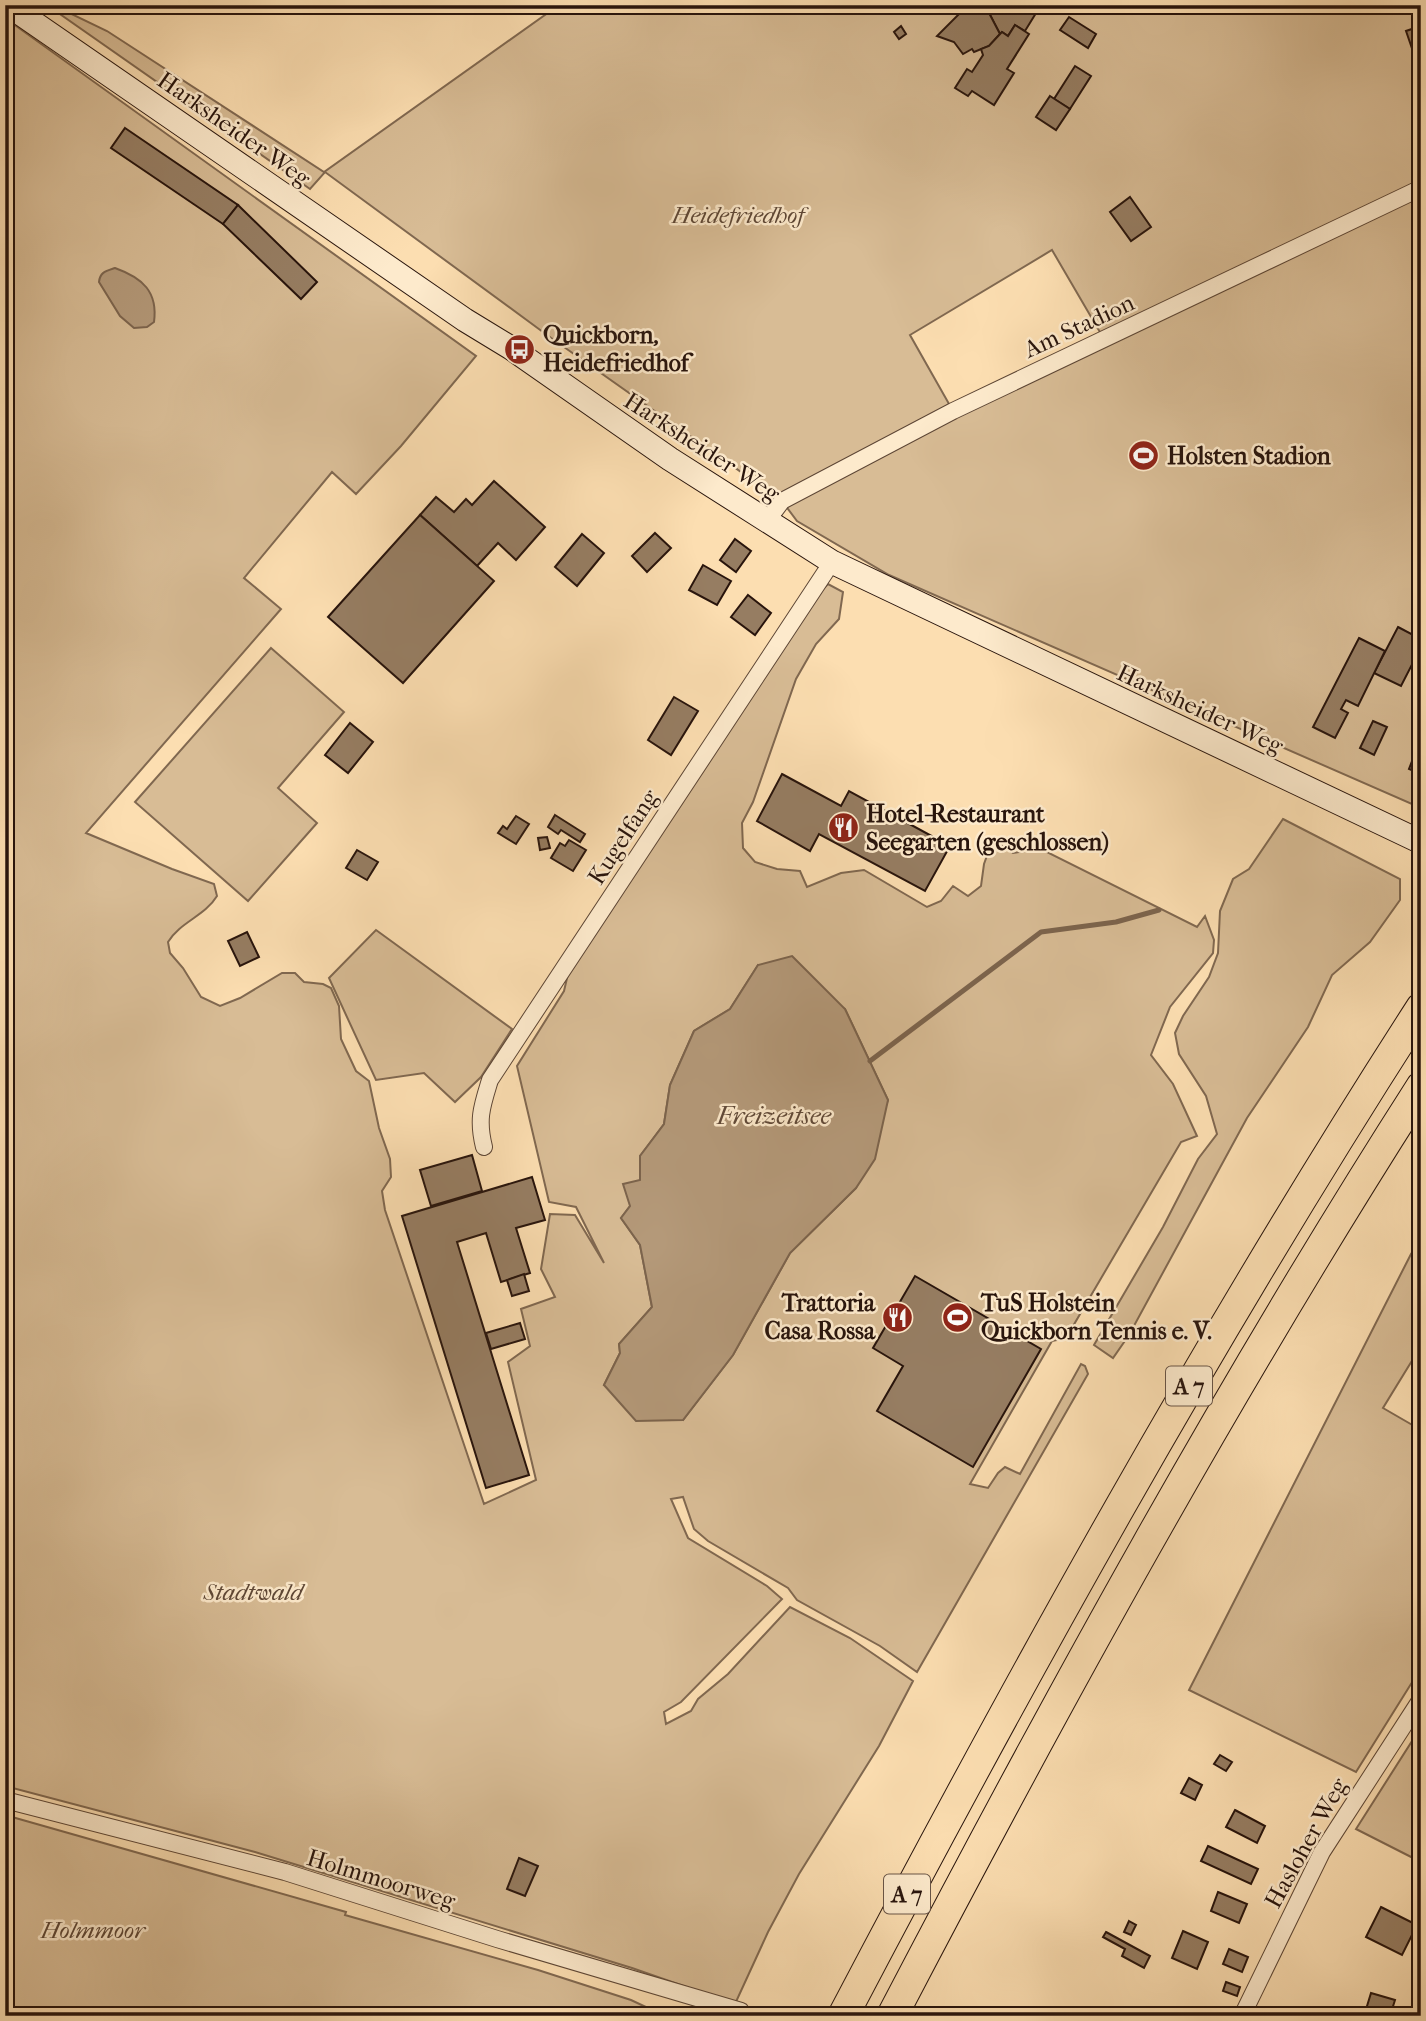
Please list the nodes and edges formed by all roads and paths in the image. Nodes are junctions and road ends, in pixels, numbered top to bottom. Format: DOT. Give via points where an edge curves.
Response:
graph roads {
  1 [pos="8,5"];
  2 [pos="1421,188"];
  3 [pos="767,522"];
  4 [pos="832,562"];
  5 [pos="1421,842"];
  6 [pos="1421,1008"];
  7 [pos="1421,1087"];
  8 [pos="484,1147"];
  9 [pos="1421,1699"];
  10 [pos="5,1800"];
  11 [pos="943,1917"];
  12 [pos="741,2011"];
  13 [pos="843,2016"];
  14 [pos="892,2016"];
  15 [pos="913,2016"];
  16 [pos="1242,2016"];
  1 -- 3 [label="main road, Harksheider Weg"];
  2 -- 3 [label="street, Am Stadion" via="953,411 782,501"];
  3 -- 4 [label="main road, Harksheider Weg"];
  4 -- 5 [label="main road, Harksheider Weg"];
  4 -- 8 [label="street, Kugelfang" via="491,1080 481,1108 479,1128"];
  6 -- 13 [label="highway, A 7" via="1082,1571"];
  7 -- 11 [label="highway, A 7" via="1194,1458"];
  9 -- 16 [label="street, Hasloher Weg" via="1322,1852"];
  10 -- 12 [label="street, Holmmoorweg" via="285,1872"];
  11 -- 14 [label="highway, A 7"];
  11 -- 15 [label="highway" via="942,1959"];
}
